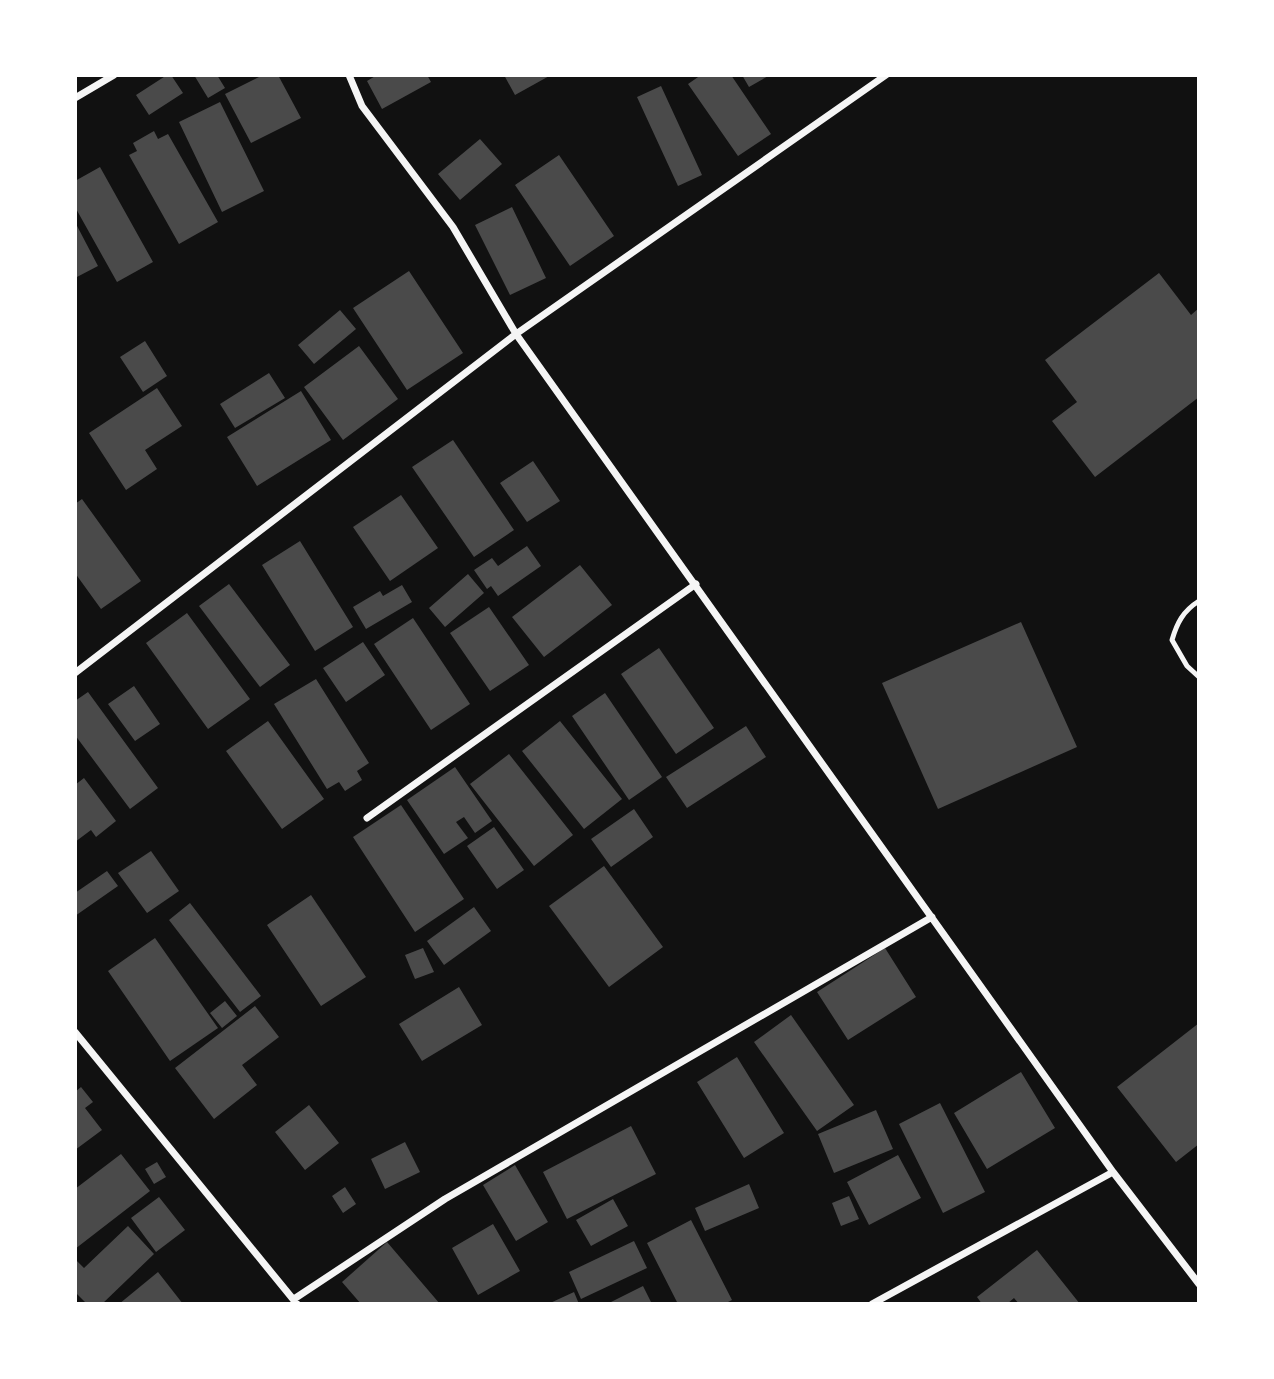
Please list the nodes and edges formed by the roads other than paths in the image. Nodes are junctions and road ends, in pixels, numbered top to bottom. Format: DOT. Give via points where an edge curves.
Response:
graph roads {
  1 [pos="114,75"];
  2 [pos="349,75"];
  3 [pos="886,75"];
  4 [pos="75,98"];
  5 [pos="516,334"];
  6 [pos="696,584"];
  7 [pos="1199,601"];
  8 [pos="75,673"];
  9 [pos="1199,677"];
  10 [pos="368,818"];
  11 [pos="932,918"];
  12 [pos="75,1032"];
  13 [pos="1113,1172"];
  14 [pos="1199,1284"];
  15 [pos="295,1301"];
  16 [pos="872,1304"];
  1 -- 4 [label="street"];
  2 -- 5 [label="street" via="362,106 453,227"];
  3 -- 5 [label="street"];
  5 -- 6 [label="street"];
  5 -- 8 [label="street"];
  6 -- 10 [label="street"];
  6 -- 11 [label="street"];
  7 -- 9 [label="lane" via="1177,623 1172,640"];
  11 -- 13 [label="street"];
  11 -- 15 [label="street" via="445,1199"];
  12 -- 15 [label="street"];
  13 -- 14 [label="street"];
  13 -- 16 [label="street"];
}
